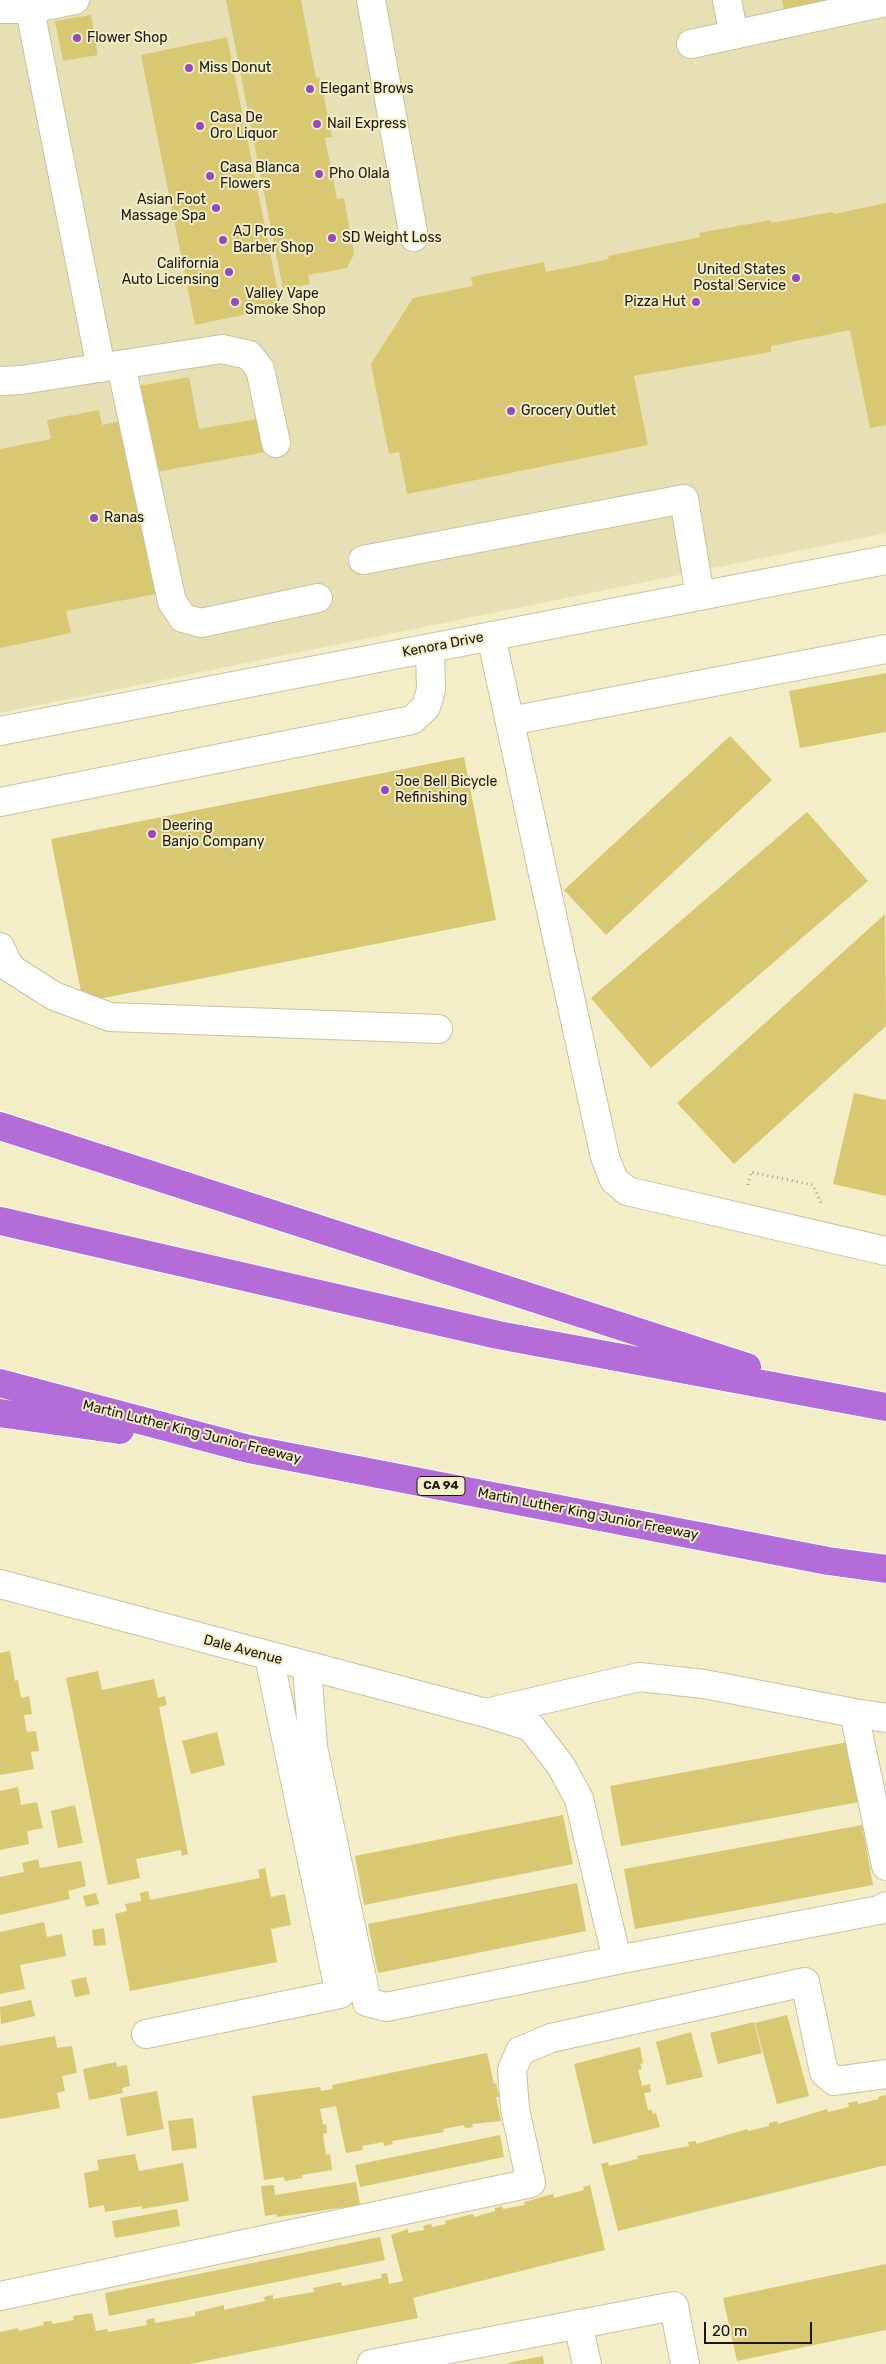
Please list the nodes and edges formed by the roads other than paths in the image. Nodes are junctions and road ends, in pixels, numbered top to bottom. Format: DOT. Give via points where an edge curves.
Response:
graph roads {
  1 [pos="75,0"];
  2 [pos="371,0"];
  3 [pos="726,0"];
  4 [pos="886,2"];
  5 [pos="29,4"];
  6 [pos="0,9"];
  7 [pos="734,35"];
  8 [pos="691,44"];
  9 [pos="414,238"];
  10 [pos="111,367"];
  11 [pos="0,381"];
  12 [pos="276,443"];
  13 [pos="363,560"];
  14 [pos="886,560"];
  15 [pos="700,596"];
  16 [pos="318,598"];
  17 [pos="491,636"];
  18 [pos="430,648"];
  19 [pos="886,649"];
  20 [pos="0,711"];
  21 [pos="67,718"];
  22 [pos="510,721"];
  23 [pos="0,731"];
  24 [pos="0,802"];
  25 [pos="0,947"];
  26 [pos="438,1029"];
  27 [pos="0,1126"];
  28 [pos="0,1221"];
  29 [pos="886,1251"];
  30 [pos="0,1383"];
  31 [pos="848,1400"];
  32 [pos="886,1407"];
  33 [pos="0,1413"];
  34 [pos="249,1449"];
  35 [pos="886,1569"];
  36 [pos="0,1584"];
  37 [pos="269,1656"];
  38 [pos="307,1667"];
  39 [pos="486,1713"];
  40 [pos="854,1713"];
  41 [pos="886,1718"];
  42 [pos="886,1866"];
  43 [pos="886,1906"];
  44 [pos="617,1960"];
  45 [pos="146,2034"];
  46 [pos="886,2074"];
  47 [pos="0,2296"];
  48 [pos="578,2324"];
  49 [pos="371,2364"];
  50 [pos="587,2364"];
  51 [pos="685,2364"];
  1 -- 5 [label="street"];
  2 -- 9 [label="street"];
  3 -- 7 [label="street"];
  4 -- 7 [label="street"];
  5 -- 6 [label="street"];
  5 -- 10 [label="street"];
  7 -- 8 [label="street"];
  10 -- 11 [label="street"];
  10 -- 12 [label="street" via="222,349 249,355 260,369"];
  10 -- 16 [label="street" via="172,602 182,618 201,623"];
  13 -- 15 [label="street" via="684,500"];
  14 -- 15 [label="street, Kenora Drive"];
  15 -- 17 [label="street, Kenora Drive"];
  17 -- 18 [label="street, Kenora Drive"];
  17 -- 22 [label="street"];
  18 -- 21 [label="street, Kenora Drive"];
  18 -- 24 [label="street" via="431,690 426,707 412,720"];
  19 -- 22 [label="street"];
  20 -- 21 [label="street"];
  21 -- 23 [label="street, Kenora Drive"];
  22 -- 29 [label="street" via="605,1157 614,1180 627,1191"];
  25 -- 26 [label="street" via="10,968 46,992 110,1017"];
  27 -- 31 [label="highway"];
  28 -- 31 [label="highway" via="498,1335"];
  30 -- 34 [label="highway, Martin Luther King Junior Freeway / CA 94"];
  31 -- 32 [label="highway"];
  33 -- 34 [label="highway"];
  34 -- 35 [label="highway, Martin Luther King Junior Freeway / CA 94" via="828,1561"];
  36 -- 37 [label="street, Dale Avenue"];
  37 -- 38 [label="street, Dale Avenue"];
  37 -- 45 [label="street" via="340,1994"];
  38 -- 39 [label="street, Dale Avenue"];
  38 -- 44 [label="street" via="313,1747 367,2002 386,2006"];
  39 -- 40 [label="street" via="639,1677 704,1684"];
  39 -- 44 [label="street, Dale Avenue" via="530,1726 561,1766 579,1799"];
  40 -- 41 [label="street"];
  40 -- 42 [label="street"];
  43 -- 44 [label="street" via="879,1910"];
  46 -- 47 [label="street" via="834,2081 824,2072 805,1982 551,2038 520,2051 512,2070 515,2109 531,2183"];
  48 -- 49 [label="street"];
  48 -- 50 [label="street"];
  48 -- 51 [label="street" via="674,2306"];
}
